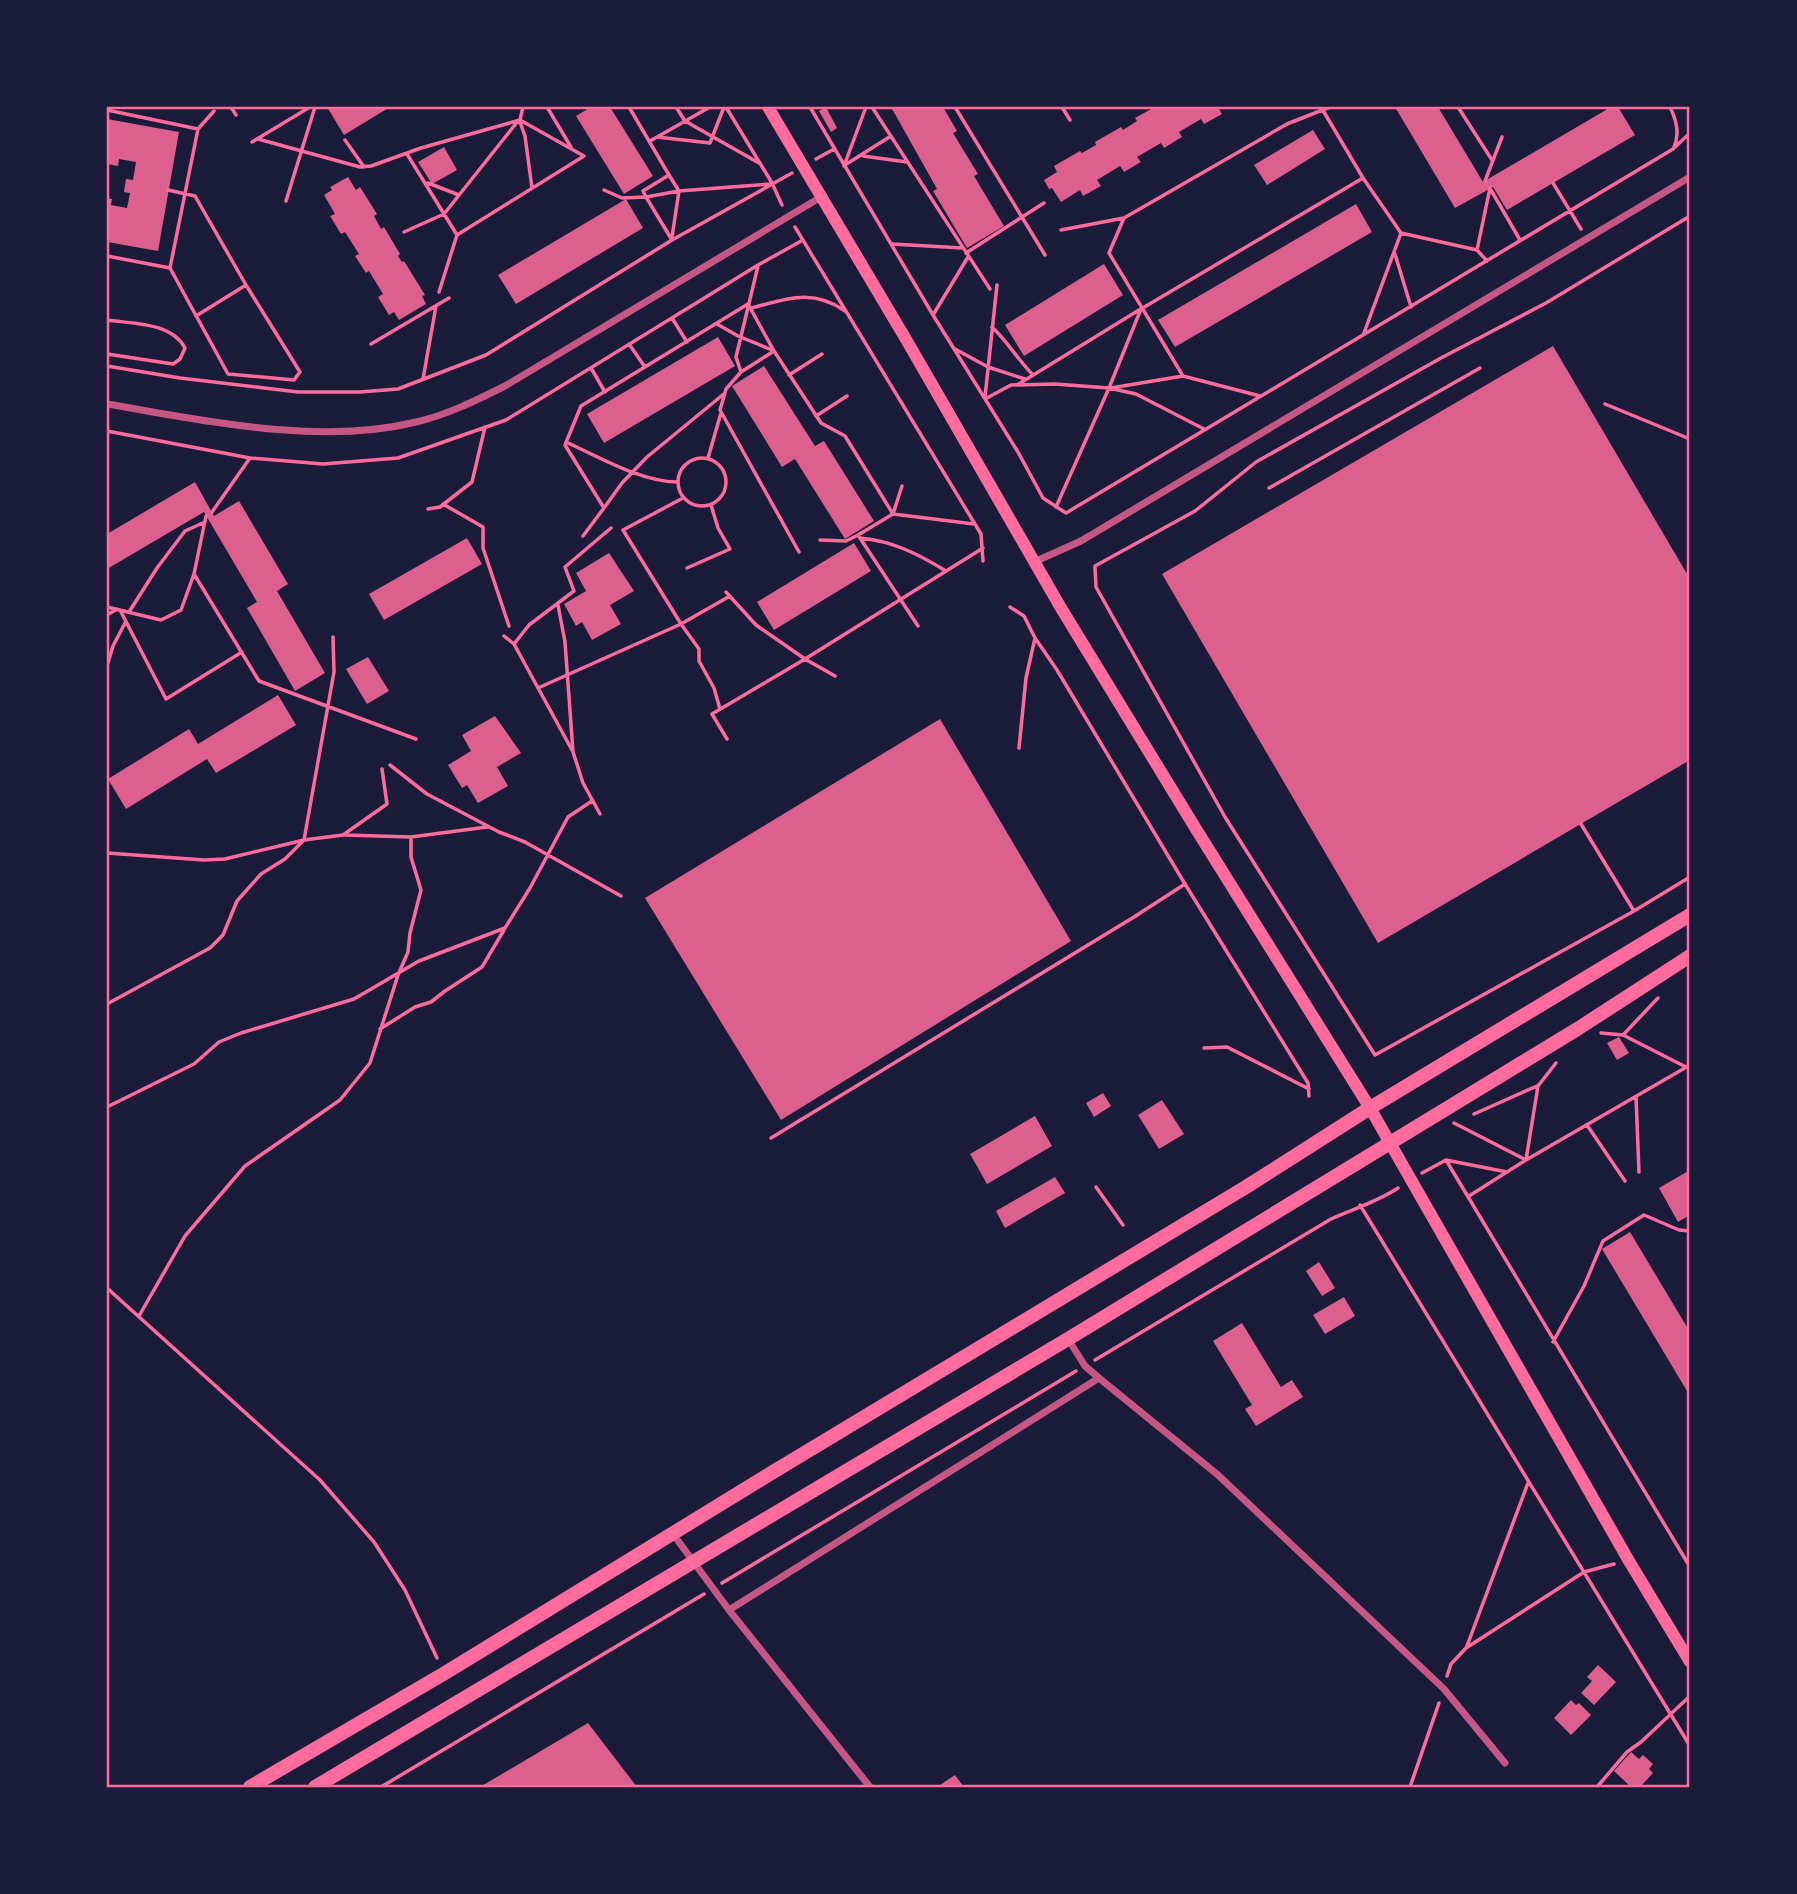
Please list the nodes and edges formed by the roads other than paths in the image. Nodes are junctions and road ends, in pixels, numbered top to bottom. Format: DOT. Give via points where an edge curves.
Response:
graph roads {
  1 [pos="768,107"];
  2 [pos="1690,177"];
  3 [pos="821,197"];
  4 [pos="107,404"];
  5 [pos="1034,562"];
  6 [pos="1690,915"];
  7 [pos="1690,957"];
  8 [pos="1370,1108"];
  9 [pos="1390,1143"];
  10 [pos="1068,1339"];
  11 [pos="1098,1378"];
  12 [pos="672,1534"];
  13 [pos="693,1561"];
  14 [pos="729,1609"];
  15 [pos="1690,1662"];
  16 [pos="1505,1763"];
  17 [pos="250,1787"];
  18 [pos="315,1787"];
  19 [pos="870,1787"];
  1 -- 3 [label="main road"];
  2 -- 5 [label="street" via="1081,541"];
  3 -- 4 [label="street" via="505,386 417,422 345,431 303,430"];
  3 -- 5 [label="main road"];
  5 -- 8 [label="main road"];
  6 -- 8 [label="highway"];
  7 -- 9 [label="highway"];
  8 -- 9 [label="main road"];
  8 -- 12 [label="highway"];
  9 -- 10 [label="highway"];
  9 -- 15 [label="main road"];
  10 -- 11 [label="street"];
  10 -- 13 [label="highway"];
  11 -- 14 [label="street"];
  11 -- 16 [label="street" via="1217,1475 1444,1689"];
  12 -- 13 [label="street"];
  12 -- 17 [label="highway"];
  13 -- 14 [label="street"];
  13 -- 18 [label="highway"];
  14 -- 19 [label="street"];
}
